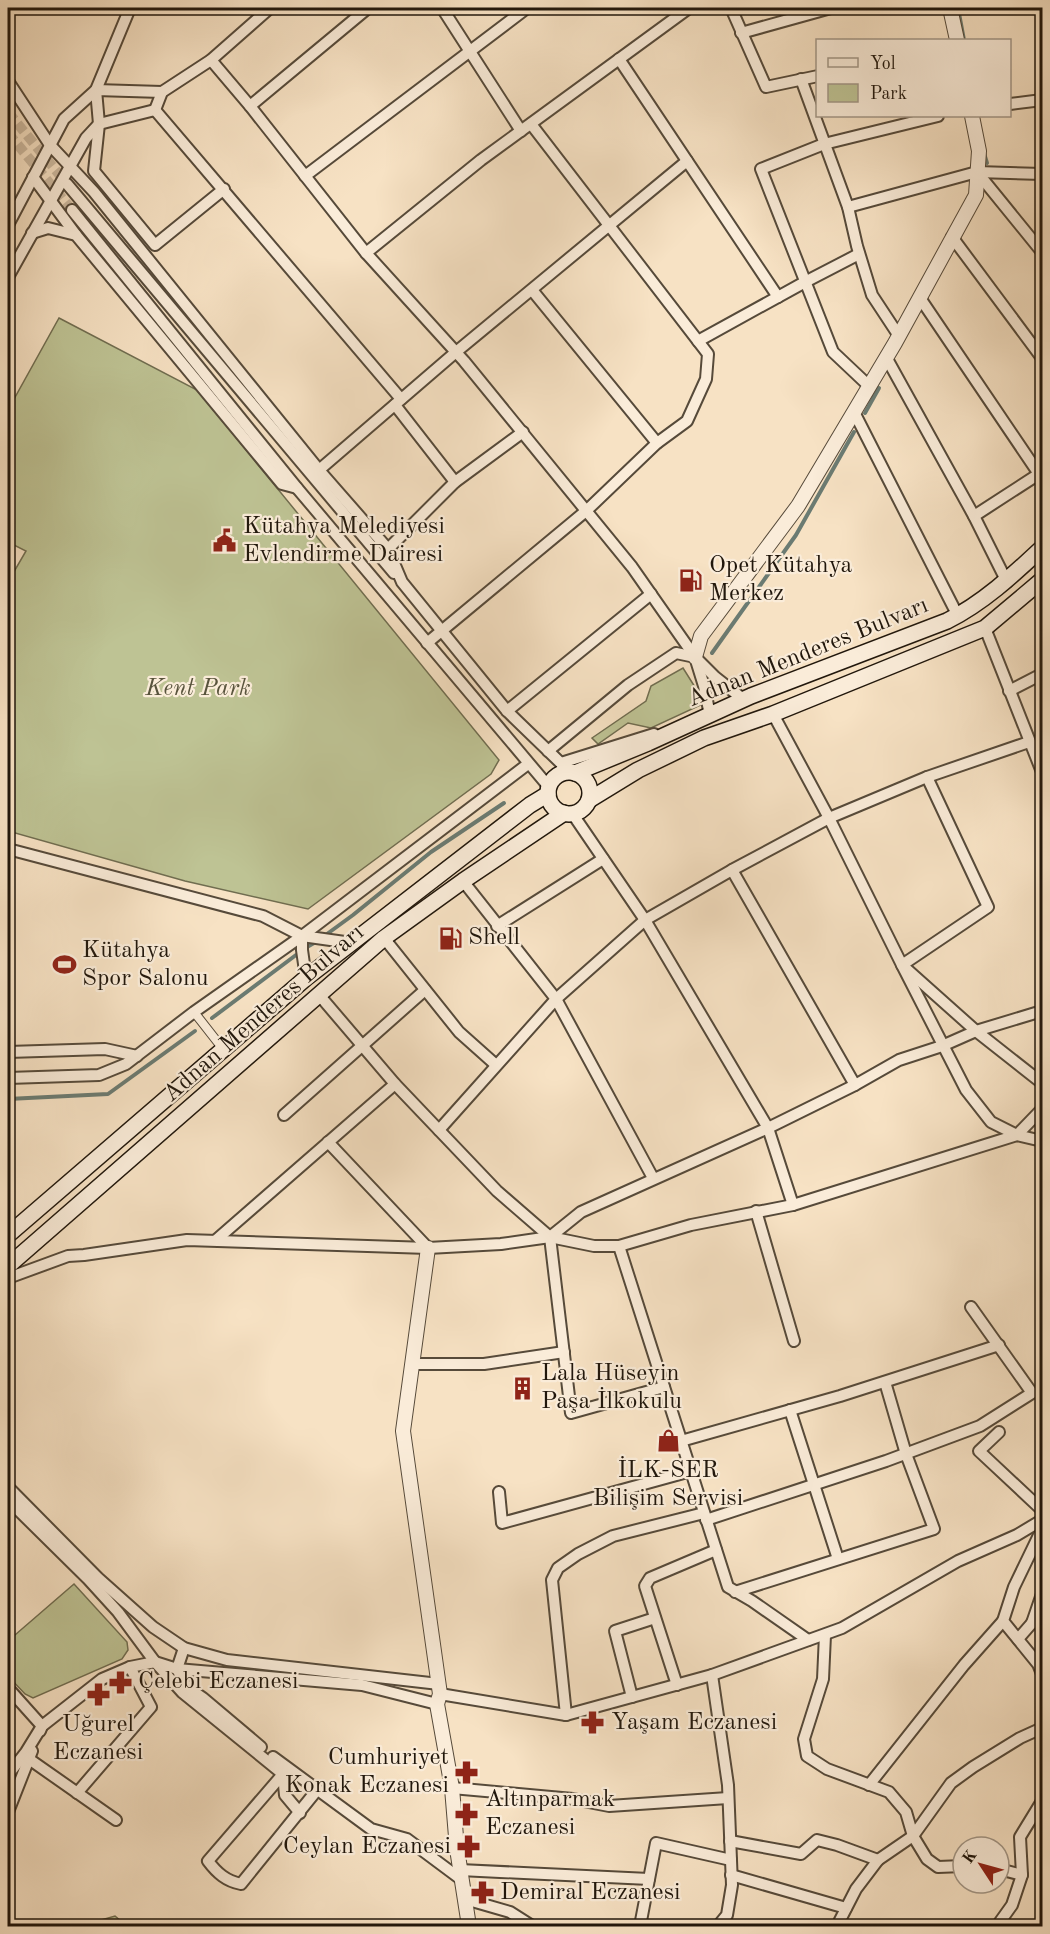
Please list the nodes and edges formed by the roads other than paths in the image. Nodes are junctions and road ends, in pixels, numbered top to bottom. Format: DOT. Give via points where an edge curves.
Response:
graph roads {
  1 [pos="130,8"];
  2 [pos="270,8"];
  3 [pos="368,8"];
  4 [pos="442,8"];
  5 [pos="527,8"];
  6 [pos="689,8"];
  7 [pos="731,8"];
  8 [pos="831,8"];
  9 [pos="950,8"];
  10 [pos="741,33"];
  11 [pos="957,39"];
  12 [pos="470,50"];
  13 [pos="619,59"];
  14 [pos="211,60"];
  15 [pos="816,76"];
  16 [pos="801,79"];
  17 [pos="8,81"];
  18 [pos="96,90"];
  19 [pos="162,92"];
  20 [pos="1042,100"];
  21 [pos="1011,104"];
  22 [pos="250,106"];
  23 [pos="155,110"];
  24 [pos="934,117"];
  25 [pos="972,117"];
  26 [pos="99,124"];
  27 [pos="531,124"];
  28 [pos="521,130"];
  29 [pos="825,144"];
  30 [pos="50,145"];
  31 [pos="687,161"];
  32 [pos="70,166"];
  33 [pos="977,172"];
  34 [pos="1042,174"];
  35 [pos="305,176"];
  36 [pos="33,177"];
  37 [pos="67,184"];
  38 [pos="224,189"];
  39 [pos="50,200"];
  40 [pos="848,207"];
  41 [pos="72,210"];
  42 [pos="8,225"];
  43 [pos="609,226"];
  44 [pos="32,233"];
  45 [pos="76,235"];
  46 [pos="952,237"];
  47 [pos="1042,252"];
  48 [pos="366,253"];
  49 [pos="859,254"];
  50 [pos="8,277"];
  51 [pos="805,282"];
  52 [pos="532,290"];
  53 [pos="778,297"];
  54 [pos="920,298"];
  55 [pos="898,336"];
  56 [pos="698,341"];
  57 [pos="456,352"];
  58 [pos="886,357"];
  59 [pos="1042,358"];
  60 [pos="869,386"];
  61 [pos="398,402"];
  62 [pos="854,412"];
  63 [pos="523,432"];
  64 [pos="657,443"];
  65 [pos="319,470"];
  66 [pos="1041,473"];
  67 [pos="455,482"];
  68 [pos="297,488"];
  69 [pos="586,511"];
  70 [pos="974,516"];
  71 [pos="1042,548"];
  72 [pos="388,549"];
  73 [pos="1042,580"];
  74 [pos="402,582"];
  75 [pos="1006,582"];
  76 [pos="651,594"];
  77 [pos="958,616"];
  78 [pos="984,628"];
  79 [pos="441,630"];
  80 [pos="427,643"];
  81 [pos="695,657"];
  82 [pos="1042,674"];
  83 [pos="1009,691"];
  84 [pos="743,699"];
  85 [pos="507,711"];
  86 [pos="773,714"];
  87 [pos="710,715"];
  88 [pos="1029,742"];
  89 [pos="548,751"];
  90 [pos="528,764"];
  91 [pos="569,769"];
  92 [pos="1042,772"];
  93 [pos="927,777"];
  94 [pos="549,790"];
  95 [pos="589,800"];
  96 [pos="568,813"];
  97 [pos="830,818"];
  98 [pos="8,849"];
  99 [pos="603,859"];
  100 [pos="732,870"];
  101 [pos="463,881"];
  102 [pos="645,921"];
  103 [pos="497,926"];
  104 [pos="302,936"];
  105 [pos="384,938"];
  106 [pos="352,943"];
  107 [pos="902,965"];
  108 [pos="306,978"];
  109 [pos="426,990"];
  110 [pos="320,996"];
  111 [pos="556,999"];
  112 [pos="1042,1011"];
  113 [pos="194,1012"];
  114 [pos="976,1031"];
  115 [pos="363,1046"];
  116 [pos="942,1046"];
  117 [pos="223,1049"];
  118 [pos="8,1052"];
  119 [pos="137,1056"];
  120 [pos="496,1065"];
  121 [pos="8,1078"];
  122 [pos="1042,1083"];
  123 [pos="395,1084"];
  124 [pos="855,1085"];
  125 [pos="1042,1109"];
  126 [pos="284,1115"];
  127 [pos="768,1128"];
  128 [pos="439,1130"];
  129 [pos="1017,1135"];
  130 [pos="1042,1141"];
  131 [pos="328,1142"];
  132 [pos="653,1178"];
  133 [pos="793,1205"];
  134 [pos="756,1211"];
  135 [pos="8,1235"];
  136 [pos="550,1237"];
  137 [pos="216,1240"];
  138 [pos="619,1246"];
  139 [pos="428,1248"];
  140 [pos="8,1266"];
  141 [pos="8,1278"];
  142 [pos="971,1307"];
  143 [pos="794,1341"];
  144 [pos="999,1345"];
  145 [pos="564,1352"];
  146 [pos="412,1364"];
  147 [pos="885,1382"];
  148 [pos="664,1387"];
  149 [pos="790,1410"];
  150 [pos="999,1432"];
  151 [pos="681,1441"];
  152 [pos="906,1454"];
  153 [pos="691,1471"];
  154 [pos="813,1485"];
  155 [pos="8,1487"];
  156 [pos="499,1492"];
  157 [pos="8,1500"];
  158 [pos="1042,1510"];
  159 [pos="705,1517"];
  160 [pos="1042,1520"];
  161 [pos="1042,1529"];
  162 [pos="716,1550"];
  163 [pos="838,1559"];
  164 [pos="735,1592"];
  165 [pos="1042,1594"];
  166 [pos="1042,1616"];
  167 [pos="655,1618"];
  168 [pos="1003,1621"];
  169 [pos="1032,1623"];
  170 [pos="153,1627"];
  171 [pos="825,1635"];
  172 [pos="1018,1639"];
  173 [pos="808,1640"];
  174 [pos="141,1644"];
  175 [pos="184,1648"];
  176 [pos="155,1662"];
  177 [pos="130,1667"];
  178 [pos="177,1669"];
  179 [pos="1042,1674"];
  180 [pos="712,1675"];
  181 [pos="677,1685"];
  182 [pos="8,1688"];
  183 [pos="438,1694"];
  184 [pos="632,1697"];
  185 [pos="566,1715"];
  186 [pos="42,1726"];
  187 [pos="1042,1728"];
  188 [pos="28,1759"];
  189 [pos="285,1771"];
  190 [pos="8,1775"];
  191 [pos="869,1785"];
  192 [pos="452,1788"];
  193 [pos="317,1790"];
  194 [pos="77,1793"];
  195 [pos="728,1798"];
  196 [pos="1042,1801"];
  197 [pos="8,1812"];
  198 [pos="300,1813"];
  199 [pos="116,1820"];
  200 [pos="914,1836"];
  201 [pos="730,1841"];
  202 [pos="731,1860"];
  203 [pos="878,1860"];
  204 [pos="951,1866"];
  205 [pos="1011,1872"];
  206 [pos="461,1875"];
  207 [pos="731,1875"];
  208 [pos="1022,1875"];
  209 [pos="649,1880"];
  210 [pos="465,1899"];
  211 [pos="846,1908"];
  212 [pos="469,1926"];
  213 [pos="532,1926"];
  214 [pos="640,1926"];
  215 [pos="718,1926"];
  216 [pos="837,1926"];
  217 [pos="997,1926"];
  1 -- 18 [label="street"];
  2 -- 14 [label="street"];
  3 -- 22 [label="street"];
  4 -- 12 [label="street"];
  5 -- 12 [label="street"];
  6 -- 13 [label="street"];
  7 -- 10 [label="street"];
  8 -- 10 [label="street"];
  9 -- 11 [label="street"];
  10 -- 16 [label="street" via="766,87"];
  12 -- 28 [label="street"];
  12 -- 35 [label="street"];
  13 -- 27 [label="street"];
  13 -- 31 [label="street"];
  14 -- 19 [label="street"];
  14 -- 22 [label="street"];
  15 -- 16 [label="street"];
  16 -- 29 [label="street"];
  17 -- 30 [label="street"];
  18 -- 19 [label="street"];
  18 -- 26 [label="street"];
  18 -- 30 [label="street" via="64,119"];
  19 -- 23 [label="street"];
  20 -- 21 [label="street"];
  22 -- 35 [label="street"];
  23 -- 26 [label="street"];
  23 -- 38 [label="street"];
  24 -- 29 [label="street"];
  25 -- 33 [label="street" via="979,151"];
  26 -- 32 [label="street"];
  26 -- 38 [label="street" via="94,171 155,245"];
  27 -- 28 [label="street"];
  27 -- 43 [label="street"];
  28 -- 48 [label="street"];
  29 -- 40 [label="street"];
  29 -- 51 [label="street" via="761,169"];
  30 -- 32 [label="street"];
  30 -- 36 [label="street"];
  31 -- 43 [label="street"];
  31 -- 53 [label="street"];
  32 -- 39 [label="street"];
  32 -- 65 [label="street"];
  33 -- 34 [label="street"];
  33 -- 40 [label="street"];
  33 -- 46 [label="street" via="976,195"];
  33 -- 47 [label="street"];
  35 -- 48 [label="street"];
  36 -- 39 [label="street"];
  36 -- 42 [label="street"];
  37 -- 74 [label="street"];
  38 -- 61 [label="street"];
  39 -- 44 [label="street"];
  39 -- 45 [label="street"];
  40 -- 49 [label="street"];
  41 -- 68 [label="street"];
  43 -- 52 [label="street"];
  43 -- 56 [label="street"];
  44 -- 45 [label="street" via="48,228"];
  44 -- 50 [label="street"];
  45 -- 68 [label="street" via="282,484"];
  46 -- 54 [label="street"];
  46 -- 59 [label="street"];
  48 -- 57 [label="street"];
  49 -- 51 [label="street"];
  49 -- 55 [label="street" via="872,294"];
  51 -- 53 [label="street"];
  51 -- 60 [label="street" via="833,352"];
  52 -- 57 [label="street"];
  52 -- 64 [label="street"];
  53 -- 56 [label="street"];
  54 -- 55 [label="street"];
  54 -- 66 [label="street"];
  55 -- 58 [label="street"];
  56 -- 64 [label="street" via="708,354 706,379 687,421"];
  57 -- 61 [label="street"];
  57 -- 63 [label="street"];
  58 -- 60 [label="street"];
  58 -- 70 [label="street"];
  60 -- 62 [label="street"];
  61 -- 65 [label="street"];
  61 -- 67 [label="street"];
  62 -- 77 [label="street"];
  62 -- 81 [label="street" via="798,506 701,636"];
  63 -- 67 [label="street"];
  63 -- 69 [label="street"];
  64 -- 69 [label="street"];
  65 -- 72 [label="street"];
  66 -- 70 [label="street"];
  67 -- 72 [label="street"];
  68 -- 80 [label="street"];
  69 -- 76 [label="street"];
  69 -- 79 [label="street"];
  70 -- 75 [label="street"];
  71 -- 75 [label="main road, Adnan Menderes Bulvarı"];
  72 -- 74 [label="street"];
  73 -- 78 [label="main road, Adnan Menderes Bulvarı"];
  74 -- 79 [label="street"];
  75 -- 77 [label="main road, Adnan Menderes Bulvarı"];
  76 -- 81 [label="street"];
  76 -- 85 [label="street"];
  77 -- 84 [label="main road, Adnan Menderes Bulvarı"];
  78 -- 83 [label="street"];
  78 -- 86 [label="main road, Adnan Menderes Bulvarı"];
  79 -- 80 [label="street"];
  79 -- 85 [label="street"];
  80 -- 90 [label="street"];
  81 -- 84 [label="street"];
  81 -- 87 [label="street"];
  81 -- 89 [label="street" via="676,653 628,685"];
  82 -- 83 [label="street"];
  83 -- 88 [label="street"];
  84 -- 87 [label="main road, Adnan Menderes Bulvarı"];
  85 -- 89 [label="street"];
  86 -- 95 [label="main road, Adnan Menderes Bulvarı" via="704,738 638,770"];
  86 -- 97 [label="street"];
  87 -- 91 [label="main road, Adnan Menderes Bulvarı"];
  88 -- 92 [label="street"];
  88 -- 93 [label="street"];
  89 -- 91 [label="street"];
  90 -- 94 [label="street"];
  90 -- 104 [label="street"];
  91 -- 94 [label="main road" via="555,778"];
  91 -- 95 [label="main road" via="586,781"];
  93 -- 97 [label="street"];
  93 -- 107 [label="street" via="988,907"];
  94 -- 96 [label="main road" via="553,806"];
  94 -- 106 [label="main road, Adnan Menderes Bulvarı"];
  95 -- 96 [label="main road" via="582,809"];
  96 -- 99 [label="street"];
  96 -- 101 [label="main road, Adnan Menderes Bulvarı"];
  97 -- 100 [label="street"];
  97 -- 107 [label="street"];
  98 -- 104 [label="street" via="263,916"];
  99 -- 102 [label="street"];
  99 -- 103 [label="street"];
  100 -- 102 [label="street"];
  100 -- 124 [label="street"];
  101 -- 103 [label="street"];
  101 -- 105 [label="main road, Adnan Menderes Bulvarı"];
  102 -- 111 [label="street"];
  102 -- 127 [label="street"];
  103 -- 111 [label="street"];
  104 -- 106 [label="street"];
  104 -- 108 [label="street"];
  104 -- 113 [label="street"];
  105 -- 109 [label="street"];
  105 -- 110 [label="main road, Adnan Menderes Bulvarı"];
  106 -- 108 [label="main road, Adnan Menderes Bulvarı"];
  107 -- 114 [label="street"];
  107 -- 116 [label="street"];
  108 -- 117 [label="main road, Adnan Menderes Bulvarı"];
  109 -- 115 [label="street"];
  109 -- 120 [label="street" via="459,1032"];
  110 -- 115 [label="street"];
  110 -- 140 [label="main road, Adnan Menderes Bulvarı"];
  111 -- 120 [label="street"];
  111 -- 132 [label="street"];
  112 -- 114 [label="street"];
  113 -- 117 [label="street"];
  113 -- 119 [label="street"];
  114 -- 116 [label="street"];
  114 -- 122 [label="street"];
  115 -- 123 [label="street"];
  115 -- 126 [label="street"];
  116 -- 124 [label="street" via="899,1060"];
  116 -- 129 [label="street" via="966,1090 991,1122"];
  117 -- 135 [label="main road, Adnan Menderes Bulvarı"];
  118 -- 119 [label="street" via="105,1049"];
  119 -- 121 [label="street" via="99,1075"];
  120 -- 128 [label="street"];
  123 -- 128 [label="street"];
  123 -- 131 [label="street"];
  124 -- 127 [label="street"];
  125 -- 129 [label="street"];
  127 -- 132 [label="street"];
  127 -- 133 [label="street"];
  128 -- 136 [label="street" via="497,1191"];
  129 -- 130 [label="street"];
  129 -- 133 [label="street"];
  131 -- 137 [label="street"];
  131 -- 139 [label="street"];
  132 -- 136 [label="street" via="581,1212"];
  133 -- 134 [label="street"];
  134 -- 138 [label="street"];
  134 -- 143 [label="street"];
  136 -- 138 [label="street" via="594,1246"];
  136 -- 139 [label="street"];
  136 -- 145 [label="street"];
  137 -- 139 [label="street"];
  137 -- 141 [label="street" via="187,1240 68,1256"];
  138 -- 148 [label="street"];
  139 -- 146 [label="street"];
  142 -- 144 [label="street"];
  144 -- 147 [label="street"];
  144 -- 152 [label="street" via="1032,1393 980,1426"];
  145 -- 146 [label="street" via="484,1364"];
  145 -- 148 [label="street" via="571,1413"];
  146 -- 183 [label="street" via="403,1431"];
  147 -- 149 [label="street"];
  147 -- 152 [label="street"];
  148 -- 151 [label="street"];
  149 -- 151 [label="street"];
  149 -- 154 [label="street"];
  150 -- 158 [label="street" via="979,1451"];
  151 -- 153 [label="street"];
  152 -- 154 [label="street"];
  152 -- 163 [label="street" via="934,1529"];
  153 -- 156 [label="street" via="502,1523"];
  153 -- 159 [label="street"];
  154 -- 159 [label="street"];
  154 -- 163 [label="street"];
  155 -- 170 [label="street"];
  157 -- 174 [label="street" via="88,1579"];
  159 -- 162 [label="street"];
  159 -- 185 [label="street" via="613,1536 558,1568 552,1580"];
  160 -- 171 [label="street" via="958,1561"];
  161 -- 168 [label="street" via="1014,1587"];
  162 -- 164 [label="street" via="728,1587"];
  162 -- 167 [label="street" via="650,1578 645,1586"];
  163 -- 164 [label="street"];
  164 -- 173 [label="street"];
  165 -- 169 [label="street"];
  166 -- 169 [label="street"];
  167 -- 181 [label="street"];
  167 -- 184 [label="street" via="615,1631"];
  168 -- 172 [label="street"];
  168 -- 191 [label="street"];
  169 -- 172 [label="street"];
  170 -- 174 [label="street"];
  170 -- 175 [label="street"];
  171 -- 173 [label="street"];
  171 -- 191 [label="street" via="823,1679 804,1739 807,1756 827,1769"];
  172 -- 179 [label="street"];
  173 -- 180 [label="street"];
  174 -- 176 [label="street"];
  175 -- 178 [label="street"];
  175 -- 183 [label="street" via="227,1659"];
  176 -- 177 [label="street"];
  176 -- 178 [label="street"];
  176 -- 189 [label="street" via="182,1692"];
  177 -- 186 [label="street" via="102,1679"];
  177 -- 194 [label="street" via="151,1707"];
  178 -- 183 [label="street"];
  178 -- 189 [label="street" via="187,1687"];
  180 -- 181 [label="street"];
  180 -- 195 [label="street"];
  181 -- 184 [label="street"];
  182 -- 186 [label="street"];
  183 -- 185 [label="street"];
  183 -- 192 [label="street"];
  184 -- 185 [label="street"];
  186 -- 188 [label="street"];
  186 -- 190 [label="street"];
  187 -- 200 [label="street" via="951,1783"];
  188 -- 194 [label="street"];
  188 -- 197 [label="street"];
  189 -- 193 [label="street"];
  189 -- 198 [label="street" via="285,1795"];
  189 -- 198 [label="street" via="208,1861 229,1882 241,1884"];
  191 -- 200 [label="street" via="889,1792 906,1812"];
  192 -- 195 [label="street" via="609,1806"];
  192 -- 206 [label="street"];
  193 -- 198 [label="street"];
  193 -- 206 [label="street" via="371,1828 407,1839"];
  194 -- 199 [label="street"];
  195 -- 201 [label="street"];
  196 -- 208 [label="street" via="1020,1837"];
  200 -- 203 [label="street"];
  200 -- 204 [label="street" via="927,1859 939,1867"];
  201 -- 202 [label="street"];
  201 -- 203 [label="street" via="801,1854 817,1840"];
  202 -- 207 [label="street"];
  202 -- 209 [label="street" via="656,1843"];
  203 -- 211 [label="street"];
  205 -- 208 [label="street"];
  206 -- 209 [label="street"];
  206 -- 210 [label="street"];
  207 -- 211 [label="street"];
  207 -- 215 [label="street" via="727,1915"];
  208 -- 217 [label="street" via="1012,1905"];
  209 -- 214 [label="street"];
  210 -- 212 [label="street"];
  210 -- 213 [label="street" via="510,1912"];
  211 -- 216 [label="street"];
}
